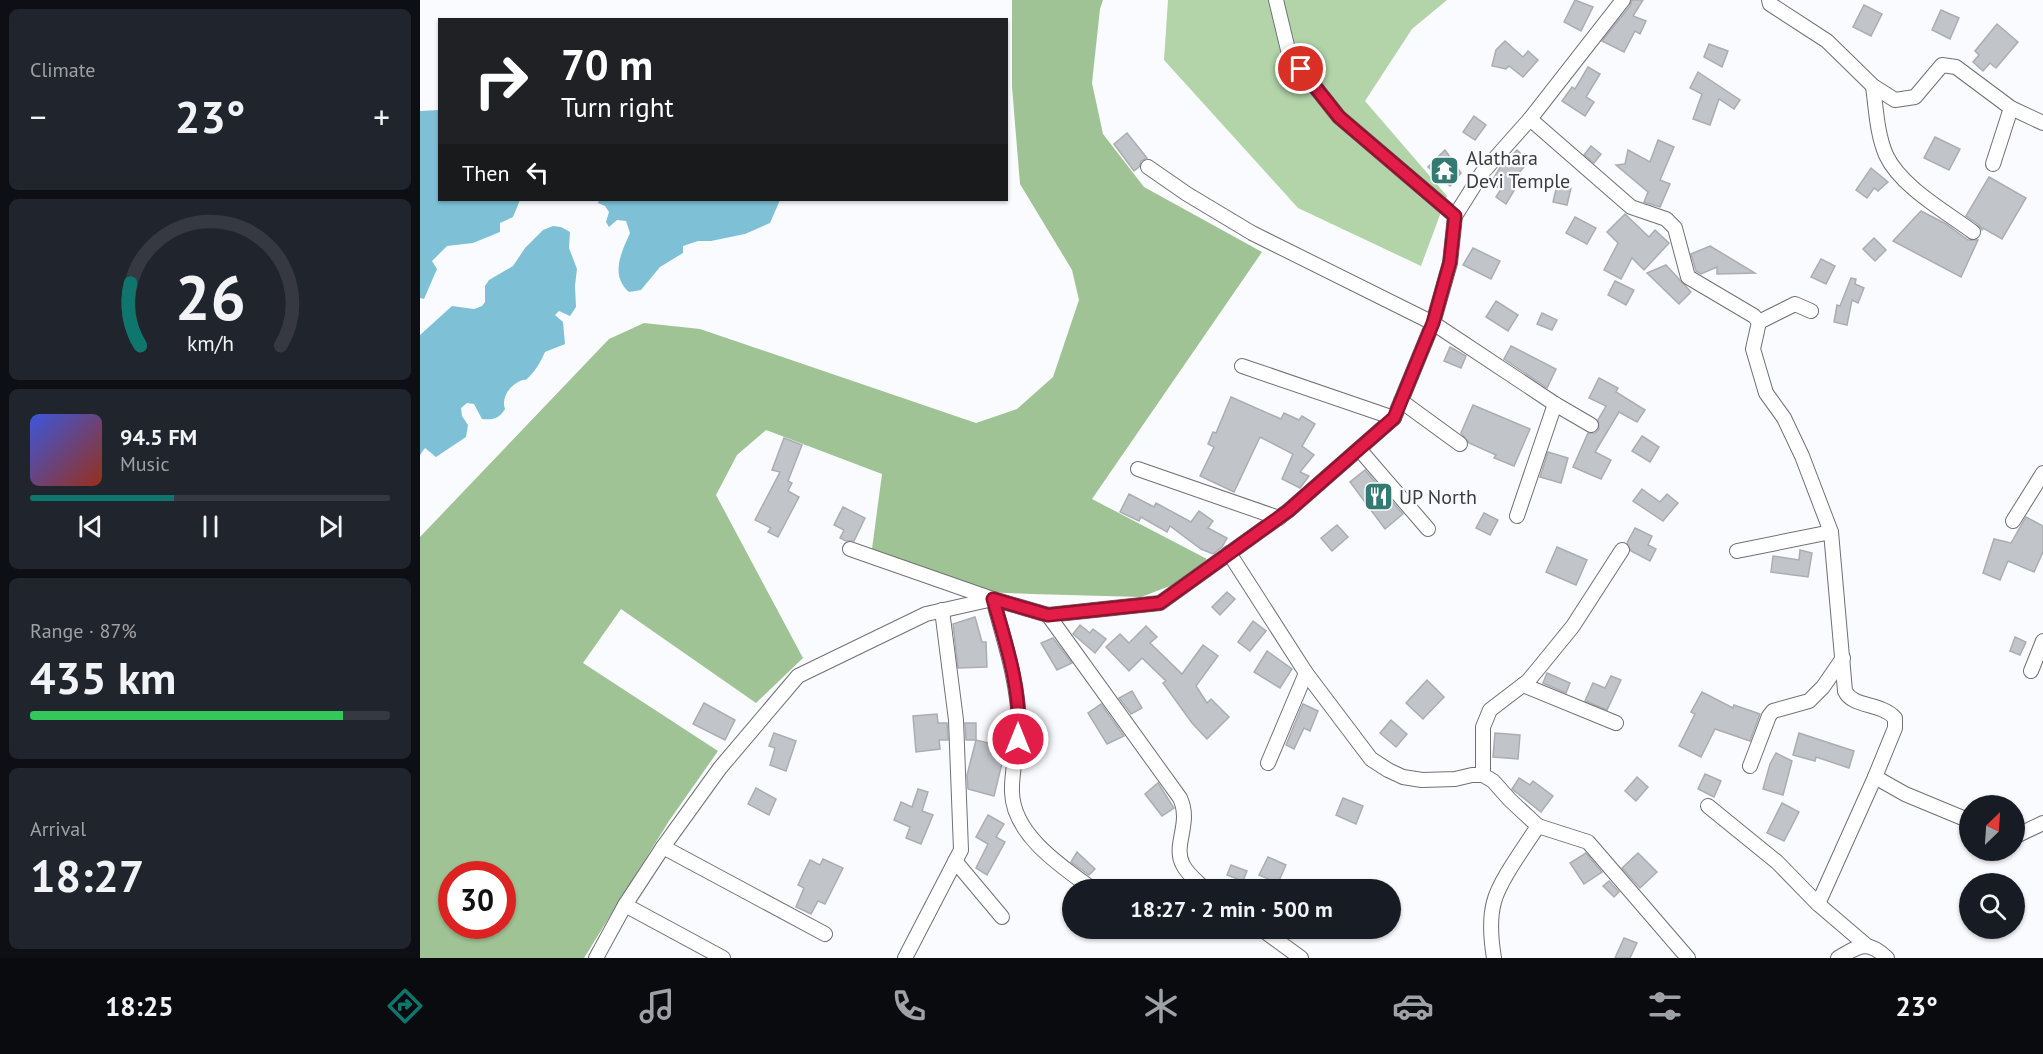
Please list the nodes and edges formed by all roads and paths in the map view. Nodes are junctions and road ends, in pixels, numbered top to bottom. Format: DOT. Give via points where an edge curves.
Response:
graph roads {
  1 [pos="1276,0"];
  2 [pos="1623,0"];
  3 [pos="1769,0"];
  4 [pos="1873,86"];
  5 [pos="2011,108"];
  6 [pos="1530,119"];
  7 [pos="2043,123"];
  8 [pos="1993,164"];
  9 [pos="1148,167"];
  10 [pos="1455,216"];
  11 [pos="1973,232"];
  12 [pos="1811,311"];
  13 [pos="1759,322"];
  14 [pos="1433,323"];
  15 [pos="1242,366"];
  16 [pos="1401,401"];
  17 [pos="1555,404"];
  18 [pos="1394,418"];
  19 [pos="1591,424"];
  20 [pos="1460,444"];
  21 [pos="1359,449"];
  22 [pos="1138,469"];
  23 [pos="2043,473"];
  24 [pos="1517,516"];
  25 [pos="1279,518"];
  26 [pos="2013,521"];
  27 [pos="1428,529"];
  28 [pos="1831,532"];
  29 [pos="850,549"];
  30 [pos="1622,550"];
  31 [pos="1737,551"];
  32 [pos="1229,554"];
  33 [pos="993,599"];
  34 [pos="942,610"];
  35 [pos="1048,615"];
  36 [pos="2043,641"];
  37 [pos="1843,658"];
  38 [pos="2031,671"];
  39 [pos="1306,673"];
  40 [pos="1523,685"];
  41 [pos="1616,723"];
  42 [pos="1268,763"];
  43 [pos="1750,766"];
  44 [pos="1483,775"];
  45 [pos="1875,777"];
  46 [pos="1708,806"];
  47 [pos="1959,816"];
  48 [pos="2043,823"];
  49 [pos="1538,826"];
  50 [pos="2025,832"];
  51 [pos="663,847"];
  52 [pos="955,861"];
  53 [pos="1079,879"];
  54 [pos="1194,879"];
  55 [pos="1818,904"];
  56 [pos="625,905"];
  57 [pos="1002,917"];
  58 [pos="825,934"];
  59 [pos="1275,939"];
  60 [pos="1866,945"];
  61 [pos="596,958"];
  62 [pos="723,958"];
  63 [pos="905,958"];
  64 [pos="1301,958"];
  65 [pos="1494,958"];
  66 [pos="1688,958"];
  67 [pos="1838,958"];
  68 [pos="1887,958"];
  1 -- 10 [label="street" via="1288,54 1339,117"];
  2 -- 6 [label="street"];
  3 -- 4 [label="street" via="1778,11 1827,41"];
  4 -- 5 [label="street" via="1895,100 1915,97 1941,65 1956,67"];
  4 -- 11 [label="street" via="1883,144 1900,176"];
  5 -- 7 [label="street"];
  5 -- 8 [label="street"];
  6 -- 10 [label="street" via="1482,173"];
  6 -- 13 [label="street" via="1631,207 1666,219 1675,228 1688,277"];
  9 -- 14 [label="street" via="1252,233"];
  10 -- 14 [label="street" via="1450,262"];
  12 -- 13 [label="street" via="1795,304"];
  13 -- 28 [label="street" via="1753,349 1766,393 1784,418 1802,456"];
  14 -- 16 [label="street"];
  14 -- 17 [label="street"];
  15 -- 18 [label="street"];
  16 -- 18 [label="street"];
  16 -- 20 [label="street"];
  17 -- 19 [label="street"];
  17 -- 24 [label="street"];
  18 -- 21 [label="street"];
  21 -- 25 [label="street"];
  21 -- 27 [label="street"];
  22 -- 25 [label="street"];
  23 -- 26 [label="street"];
  25 -- 32 [label="street"];
  28 -- 31 [label="street"];
  28 -- 37 [label="street"];
  29 -- 33 [label="street"];
  30 -- 40 [label="street" via="1573,626"];
  32 -- 35 [label="street" via="1160,603"];
  32 -- 39 [label="street"];
  33 -- 34 [label="street"];
  33 -- 35 [label="street"];
  33 -- 53 [label="street" via="1011,661 1019,725 1012,777 1013,808 1023,828"];
  34 -- 51 [label="street" via="926,614 798,676 720,768"];
  34 -- 52 [label="street" via="956,720 961,850"];
  35 -- 54 [label="street" via="1180,798 1185,814 1179,854"];
  36 -- 38 [label="street"];
  37 -- 43 [label="street" via="1809,701 1773,711"];
  37 -- 45 [label="street" via="1848,698 1878,706 1895,718 1895,728"];
  39 -- 42 [label="street"];
  39 -- 44 [label="street" via="1371,759 1388,770 1422,780"];
  40 -- 41 [label="street"];
  40 -- 44 [label="street" via="1497,703 1486,717"];
  44 -- 49 [label="street"];
  45 -- 47 [label="street"];
  45 -- 55 [label="street"];
  46 -- 55 [label="street" via="1777,862"];
  48 -- 50 [label="street"];
  49 -- 65 [label="street" via="1494,902"];
  49 -- 66 [label="street" via="1588,842"];
  51 -- 56 [label="street"];
  51 -- 58 [label="street"];
  52 -- 57 [label="street"];
  52 -- 63 [label="street"];
  55 -- 60 [label="street"];
  56 -- 61 [label="street"];
  56 -- 62 [label="street"];
  59 -- 64 [label="street"];
  60 -- 67 [label="street"];
  60 -- 68 [label="street" via="1877,948"];
}
